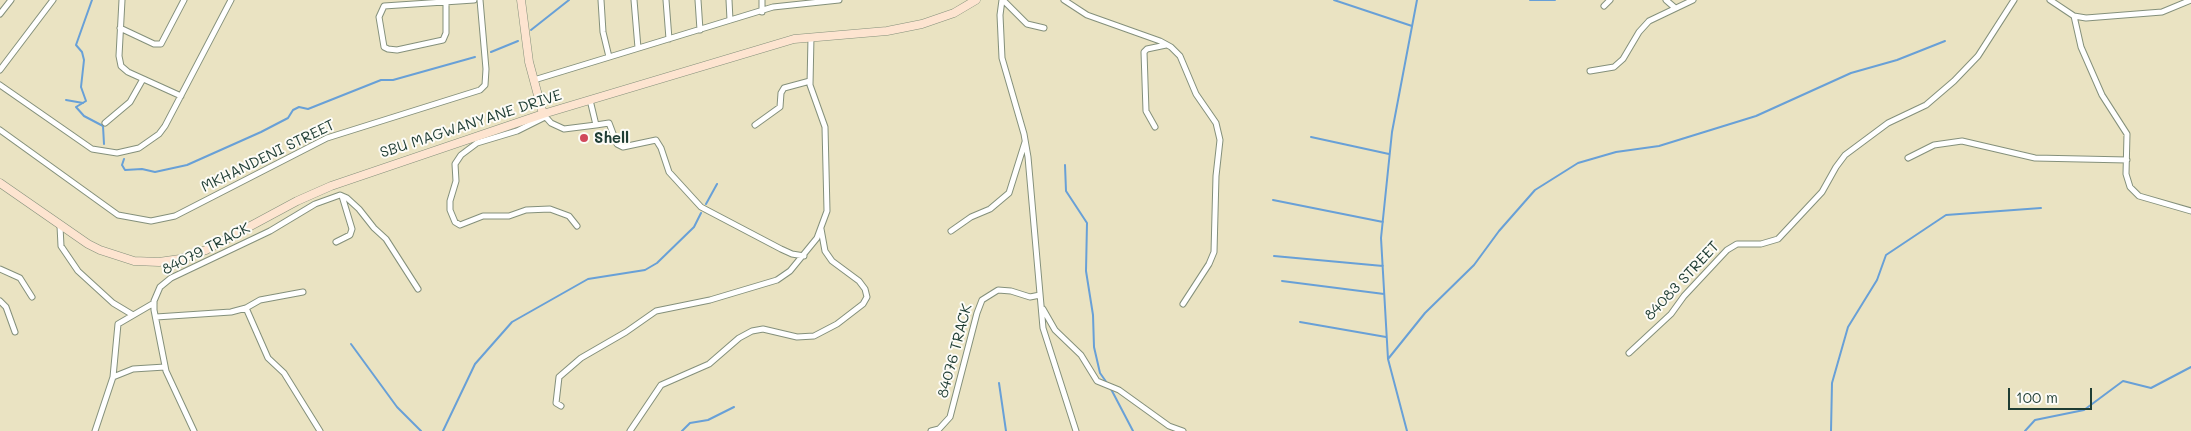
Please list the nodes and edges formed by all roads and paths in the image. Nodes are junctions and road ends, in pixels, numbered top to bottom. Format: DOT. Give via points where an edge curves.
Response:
graph roads {
  1 [pos="11,0"];
  2 [pos="53,0"];
  3 [pos="122,0"];
  4 [pos="184,0"];
  5 [pos="231,0"];
  6 [pos="474,0"];
  7 [pos="480,0"];
  8 [pos="521,0"];
  9 [pos="601,0"];
  10 [pos="634,0"];
  11 [pos="666,0"];
  12 [pos="698,0"];
  13 [pos="729,0"];
  14 [pos="762,0"];
  15 [pos="839,0"];
  16 [pos="976,0"];
  17 [pos="1003,0"];
  18 [pos="1064,0"];
  19 [pos="1610,0"];
  20 [pos="1666,0"];
  21 [pos="1693,0"];
  22 [pos="2014,0"];
  23 [pos="2050,0"];
  24 [pos="2191,0"];
  25 [pos="827,1"];
  26 [pos="794,2"];
  27 [pos="446,3"];
  28 [pos="1604,6"];
  29 [pos="1674,7"];
  30 [pos="762,12"];
  31 [pos="0,14"];
  32 [pos="2074,16"];
  33 [pos="730,20"];
  34 [pos="120,28"];
  35 [pos="1044,28"];
  36 [pos="700,30"];
  37 [pos="810,36"];
  38 [pos="669,39"];
  39 [pos="1166,45"];
  40 [pos="638,48"];
  41 [pos="608,57"];
  42 [pos="0,70"];
  43 [pos="1590,71"];
  44 [pos="143,79"];
  45 [pos="534,80"];
  46 [pos="810,81"];
  47 [pos="0,85"];
  48 [pos="181,96"];
  49 [pos="590,100"];
  50 [pos="544,116"];
  51 [pos="105,123"];
  52 [pos="596,125"];
  53 [pos="755,125"];
  54 [pos="1155,127"];
  55 [pos="0,130"];
  56 [pos="476,140"];
  57 [pos="1025,142"];
  58 [pos="1908,158"];
  59 [pos="2127,160"];
  60 [pos="0,183"];
  61 [pos="342,196"];
  62 [pos="2191,211"];
  63 [pos="258,223"];
  64 [pos="60,226"];
  65 [pos="577,226"];
  66 [pos="821,229"];
  67 [pos="951,231"];
  68 [pos="265,232"];
  69 [pos="336,242"];
  70 [pos="804,256"];
  71 [pos="0,269"];
  72 [pos="418,289"];
  73 [pos="303,292"];
  74 [pos="1040,295"];
  75 [pos="32,297"];
  76 [pos="0,301"];
  77 [pos="154,303"];
  78 [pos="1183,304"];
  79 [pos="1041,306"];
  80 [pos="246,308"];
  81 [pos="133,315"];
  82 [pos="156,317"];
  83 [pos="15,332"];
  84 [pos="1629,353"];
  85 [pos="165,367"];
  86 [pos="113,377"];
  87 [pos="561,406"];
  88 [pos="1171,429"];
  89 [pos="95,431"];
  90 [pos="194,431"];
  91 [pos="320,431"];
  92 [pos="630,431"];
  93 [pos="931,431"];
  94 [pos="1076,431"];
  95 [pos="1183,431"];
  1 -- 31 [label="street"];
  2 -- 42 [label="street"];
  3 -- 34 [label="street"];
  4 -- 34 [label="street" via="161,44 154,44"];
  5 -- 48 [label="street"];
  6 -- 27 [label="street"];
  7 -- 55 [label="street, MKHANDENI STREET" via="486,69 486,82 480,90 327,138 175,216 151,221 118,215"];
  8 -- 45 [label="main road" via="524,36"];
  9 -- 41 [label="street"];
  10 -- 40 [label="street"];
  11 -- 38 [label="street"];
  12 -- 36 [label="street"];
  13 -- 33 [label="street"];
  14 -- 30 [label="street"];
  15 -- 25 [label="street"];
  16 -- 37 [label="main road, SBU MAGWANYANE DRIVE" via="939,19 904,29"];
  17 -- 35 [label="street" via="1026,24"];
  17 -- 57 [label="street" via="1000,15 1002,58"];
  18 -- 39 [label="street" via="1099,20"];
  19 -- 28 [label="street"];
  20 -- 29 [label="street"];
  21 -- 29 [label="street"];
  22 -- 84 [label="street, 84083 STREET" via="1978,56 1954,81 1926,105 1896,118 1845,156 1822,192 1778,239 1730,247 1684,296 1672,314"];
  23 -- 32 [label="street"];
  24 -- 32 [label="street" via="2162,12 2094,18"];
  25 -- 26 [label="street"];
  26 -- 30 [label="street"];
  27 -- 27 [label="street" via="384,6 379,17 384,47 397,50 443,40"];
  29 -- 43 [label="street" via="1645,24 1619,64 1608,70"];
  30 -- 33 [label="street"];
  32 -- 59 [label="street" via="2081,47 2102,95 2125,128"];
  33 -- 36 [label="street"];
  34 -- 44 [label="street" via="120,63 128,72"];
  36 -- 38 [label="street"];
  37 -- 46 [label="street"];
  37 -- 49 [label="main road, SBU MAGWANYANE DRIVE"];
  38 -- 40 [label="street"];
  39 -- 54 [label="street" via="1144,52 1146,111"];
  39 -- 78 [label="street" via="1180,56 1196,94 1216,123 1220,140 1214,252 1210,264"];
  40 -- 41 [label="street"];
  41 -- 45 [label="street"];
  44 -- 48 [label="street"];
  44 -- 51 [label="street" via="130,102"];
  45 -- 50 [label="main road"];
  46 -- 53 [label="street" via="784,88 780,108"];
  46 -- 66 [label="street" via="825,127 827,211"];
  47 -- 48 [label="street" via="92,149 107,153 131,151 150,142 165,126"];
  49 -- 50 [label="main road, SBU MAGWANYANE DRIVE"];
  49 -- 52 [label="street"];
  50 -- 52 [label="street" via="564,129"];
  50 -- 56 [label="main road, SBU MAGWANYANE DRIVE"];
  52 -- 70 [label="street" via="609,123 617,144 623,147 656,140 669,172 701,207 781,249"];
  56 -- 63 [label="main road, SBU MAGWANYANE DRIVE" via="331,186"];
  56 -- 65 [label="street" via="457,160 455,168 456,181 450,205 456,224 484,216 509,216 526,210 550,209 569,216"];
  57 -- 67 [label="street" via="1009,192 990,209"];
  57 -- 74 [label="street"];
  58 -- 59 [label="street" via="1934,146 1962,141 2035,158"];
  59 -- 62 [label="street" via="2127,181 2136,194"];
  60 -- 64 [label="main road, SBU MAGWANYANE DRIVE"];
  61 -- 68 [label="street, 84079 TRACK" via="315,204"];
  61 -- 69 [label="street" via="352,229 350,235"];
  61 -- 72 [label="street" via="386,238"];
  63 -- 64 [label="main road, SBU MAGWANYANE DRIVE" via="198,254 159,262 134,261 111,254"];
  63 -- 68 [label="street"];
  64 -- 81 [label="street" via="61,246 84,279"];
  66 -- 70 [label="street"];
  66 -- 92 [label="street" via="825,251 832,261 864,286 867,297 863,304 837,324 814,336 797,337 763,329 752,330 709,364 661,385"];
  68 -- 77 [label="street, 84079 TRACK" via="171,278 160,287"];
  70 -- 87 [label="street" via="784,276 765,286 645,316 626,332 581,358 559,377 556,403"];
  71 -- 75 [label="street" via="20,278"];
  73 -- 80 [label="street" via="260,300"];
  74 -- 79 [label="street"];
  74 -- 93 [label="street, 84076 TRACK" via="1030,297 998,290 982,300 950,418"];
  76 -- 83 [label="street" via="6,307"];
  77 -- 81 [label="street"];
  77 -- 82 [label="street"];
  79 -- 88 [label="street" via="1055,330 1081,355 1097,381 1131,398"];
  79 -- 94 [label="street" via="1048,347"];
  80 -- 82 [label="street"];
  80 -- 91 [label="street" via="268,358 284,373"];
  81 -- 86 [label="street" via="118,324"];
  82 -- 85 [label="street"];
  85 -- 86 [label="street" via="133,369"];
  85 -- 90 [label="street"];
  86 -- 89 [label="street"];
  88 -- 95 [label="street"];
}
